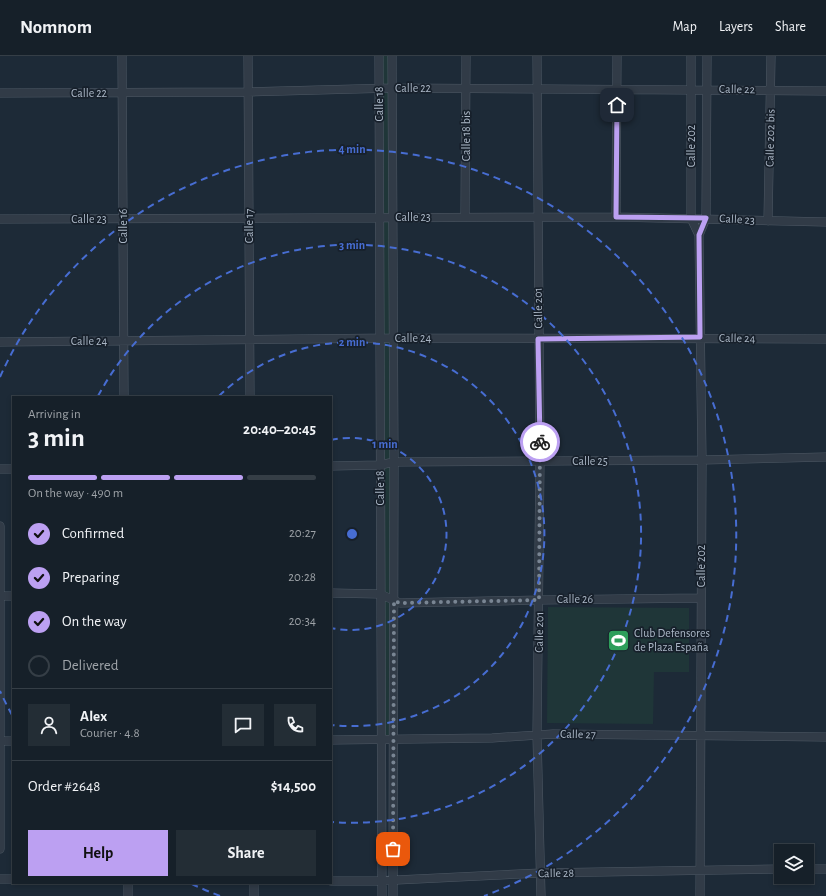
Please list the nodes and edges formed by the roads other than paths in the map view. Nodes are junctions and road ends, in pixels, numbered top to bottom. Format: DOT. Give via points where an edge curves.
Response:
graph roads {
  1 [pos="122,56"];
  2 [pos="248,56"];
  3 [pos="379,56"];
  4 [pos="392,56"];
  5 [pos="466,56"];
  6 [pos="537,56"];
  7 [pos="617,56"];
  8 [pos="691,56"];
  9 [pos="707,56"];
  10 [pos="771,56"];
  11 [pos="379,88"];
  12 [pos="392,88"];
  13 [pos="466,89"];
  14 [pos="537,89"];
  15 [pos="617,89"];
  16 [pos="691,89"];
  17 [pos="707,89"];
  18 [pos="771,90"];
  19 [pos="826,91"];
  20 [pos="248,92"];
  21 [pos="0,93"];
  22 [pos="122,93"];
  23 [pos="378,216"];
  24 [pos="392,217"];
  25 [pos="465,217"];
  26 [pos="537,217"];
  27 [pos="616,217"];
  28 [pos="123,218"];
  29 [pos="249,218"];
  30 [pos="691,218"];
  31 [pos="706,218"];
  32 [pos="0,219"];
  33 [pos="768,221"];
  34 [pos="826,222"];
  35 [pos="699,235"];
  36 [pos="700,337"];
  37 [pos="394,338"];
  38 [pos="250,339"];
  39 [pos="380,339"];
  40 [pos="538,339"];
  41 [pos="826,339"];
  42 [pos="124,341"];
  43 [pos="0,342"];
  44 [pos="124,396"];
  45 [pos="250,396"];
  46 [pos="826,457"];
  47 [pos="702,460"];
  48 [pos="540,461"];
  49 [pos="394,462"];
  50 [pos="380,465"];
  51 [pos="332,466"];
  52 [pos="0,469"];
  53 [pos="12,469"];
  54 [pos="0,526"];
  55 [pos="332,594"];
  56 [pos="380,594"];
  57 [pos="0,596"];
  58 [pos="12,596"];
  59 [pos="701,598"];
  60 [pos="539,600"];
  61 [pos="394,601"];
  62 [pos="537,735"];
  63 [pos="701,735"];
  64 [pos="826,737"];
  65 [pos="332,740"];
  66 [pos="381,740"];
  67 [pos="392,740"];
  68 [pos="0,741"];
  69 [pos="12,741"];
  70 [pos="0,849"];
  71 [pos="814,869"];
  72 [pos="826,869"];
  73 [pos="701,870"];
  74 [pos="774,870"];
  75 [pos="541,873"];
  76 [pos="0,879"];
  77 [pos="12,879"];
  78 [pos="332,881"];
  79 [pos="382,881"];
  80 [pos="393,881"];
  81 [pos="128,884"];
  82 [pos="254,884"];
  83 [pos="128,896"];
  84 [pos="254,896"];
  85 [pos="382,896"];
  86 [pos="393,896"];
  87 [pos="541,896"];
  88 [pos="700,896"];
  1 -- 22 [label="street, Calle 16"];
  2 -- 20 [label="street, Calle 17"];
  3 -- 11 [label="street, Calle 18"];
  4 -- 12 [label="street, Calle 18"];
  5 -- 13 [label="street, Calle 18 bis"];
  6 -- 14 [label="street, Calle 201"];
  7 -- 15 [label="street"];
  8 -- 16 [label="street, Calle 202"];
  9 -- 17 [label="street, Calle 202"];
  10 -- 18 [label="street, Calle 202 bis"];
  11 -- 12 [label="street, Calle 22"];
  11 -- 20 [label="street, Calle 22"];
  11 -- 23 [label="street, Calle 18"];
  12 -- 13 [label="street, Calle 22"];
  12 -- 24 [label="street, Calle 18"];
  13 -- 14 [label="street, Calle 22"];
  13 -- 25 [label="street, Calle 18 bis"];
  14 -- 15 [label="street, Calle 22"];
  14 -- 26 [label="street, Calle 201"];
  15 -- 16 [label="street, Calle 22"];
  15 -- 27 [label="street"];
  16 -- 17 [label="street, Calle 22"];
  16 -- 30 [label="street, Calle 202"];
  17 -- 18 [label="street, Calle 22"];
  17 -- 31 [label="street, Calle 202"];
  18 -- 19 [label="street, Calle 22"];
  18 -- 33 [label="street, Calle 202 bis"];
  20 -- 22 [label="street, Calle 22"];
  20 -- 29 [label="street, Calle 17"];
  21 -- 22 [label="street, Calle 22"];
  22 -- 28 [label="street, Calle 16"];
  23 -- 24 [label="street, Calle 23"];
  23 -- 29 [label="street, Calle 23"];
  23 -- 39 [label="street, Calle 18"];
  24 -- 25 [label="street, Calle 23"];
  24 -- 37 [label="street, Calle 18"];
  25 -- 26 [label="street, Calle 23"];
  26 -- 27 [label="street, Calle 23"];
  26 -- 40 [label="street, Calle 201"];
  27 -- 30 [label="street, Calle 23"];
  28 -- 29 [label="street, Calle 23"];
  28 -- 32 [label="street, Calle 23"];
  28 -- 42 [label="street, Calle 16"];
  29 -- 38 [label="street, Calle 17"];
  30 -- 31 [label="street, Calle 23"];
  30 -- 35 [label="street, Calle 202"];
  31 -- 33 [label="street, Calle 23"];
  31 -- 35 [label="street, Calle 202"];
  33 -- 34 [label="street, Calle 23"];
  35 -- 36 [label="street, Calle 202"];
  36 -- 40 [label="street, Calle 24"];
  36 -- 41 [label="street, Calle 24"];
  36 -- 47 [label="street, Calle 202"];
  37 -- 39 [label="street, Calle 24"];
  37 -- 40 [label="street, Calle 24"];
  37 -- 49 [label="street, Calle 18"];
  38 -- 39 [label="street, Calle 24"];
  38 -- 42 [label="street, Calle 24"];
  38 -- 45 [label="street, Calle 17"];
  39 -- 50 [label="street, Calle 18"];
  40 -- 48 [label="street, Calle 201"];
  42 -- 43 [label="street, Calle 24"];
  42 -- 44 [label="street, Calle 16"];
  46 -- 47 [label="street, Calle 25"];
  47 -- 48 [label="street, Calle 25"];
  47 -- 59 [label="street, Calle 202"];
  48 -- 49 [label="street, Calle 25"];
  48 -- 60 [label="street, Calle 201"];
  49 -- 50 [label="street, Calle 25"];
  49 -- 61 [label="street, Calle 18"];
  50 -- 51 [label="street, Calle 25"];
  50 -- 56 [label="street, Calle 18"];
  52 -- 53 [label="street"];
  54 -- 57 [label="street"];
  55 -- 56 [label="street, Calle 26"];
  56 -- 61 [label="street, Calle 26"];
  56 -- 66 [label="street, Calle 18"];
  57 -- 58 [label="street"];
  57 -- 68 [label="street"];
  59 -- 60 [label="street, Calle 26"];
  59 -- 63 [label="street, Calle 202"];
  60 -- 61 [label="street, Calle 26" via="400,603"];
  60 -- 62 [label="street, Calle 201"];
  61 -- 67 [label="street, Calle 18"];
  62 -- 63 [label="street, Calle 27"];
  62 -- 67 [label="street, Calle 27"];
  62 -- 75 [label="street, Calle 201"];
  63 -- 64 [label="street, Calle 27"];
  63 -- 73 [label="street, Calle 202"];
  65 -- 66 [label="street, Calle 27"];
  66 -- 67 [label="street, Calle 27"];
  66 -- 79 [label="street, Calle 18"];
  67 -- 80 [label="street, Calle 18"];
  68 -- 69 [label="street"];
  68 -- 70 [label="street"];
  71 -- 72 [label="street"];
  73 -- 74 [label="street, Calle 28"];
  73 -- 75 [label="street, Calle 28"];
  73 -- 88 [label="street, Calle 202"];
  75 -- 80 [label="street, Calle 28"];
  75 -- 87 [label="street, Calle 201"];
  76 -- 77 [label="street"];
  78 -- 79 [label="street, Calle 28"];
  79 -- 80 [label="street, Calle 28"];
  79 -- 85 [label="street, Calle 18"];
  80 -- 86 [label="street, Calle 18"];
  81 -- 83 [label="street"];
  82 -- 84 [label="street"];
}
